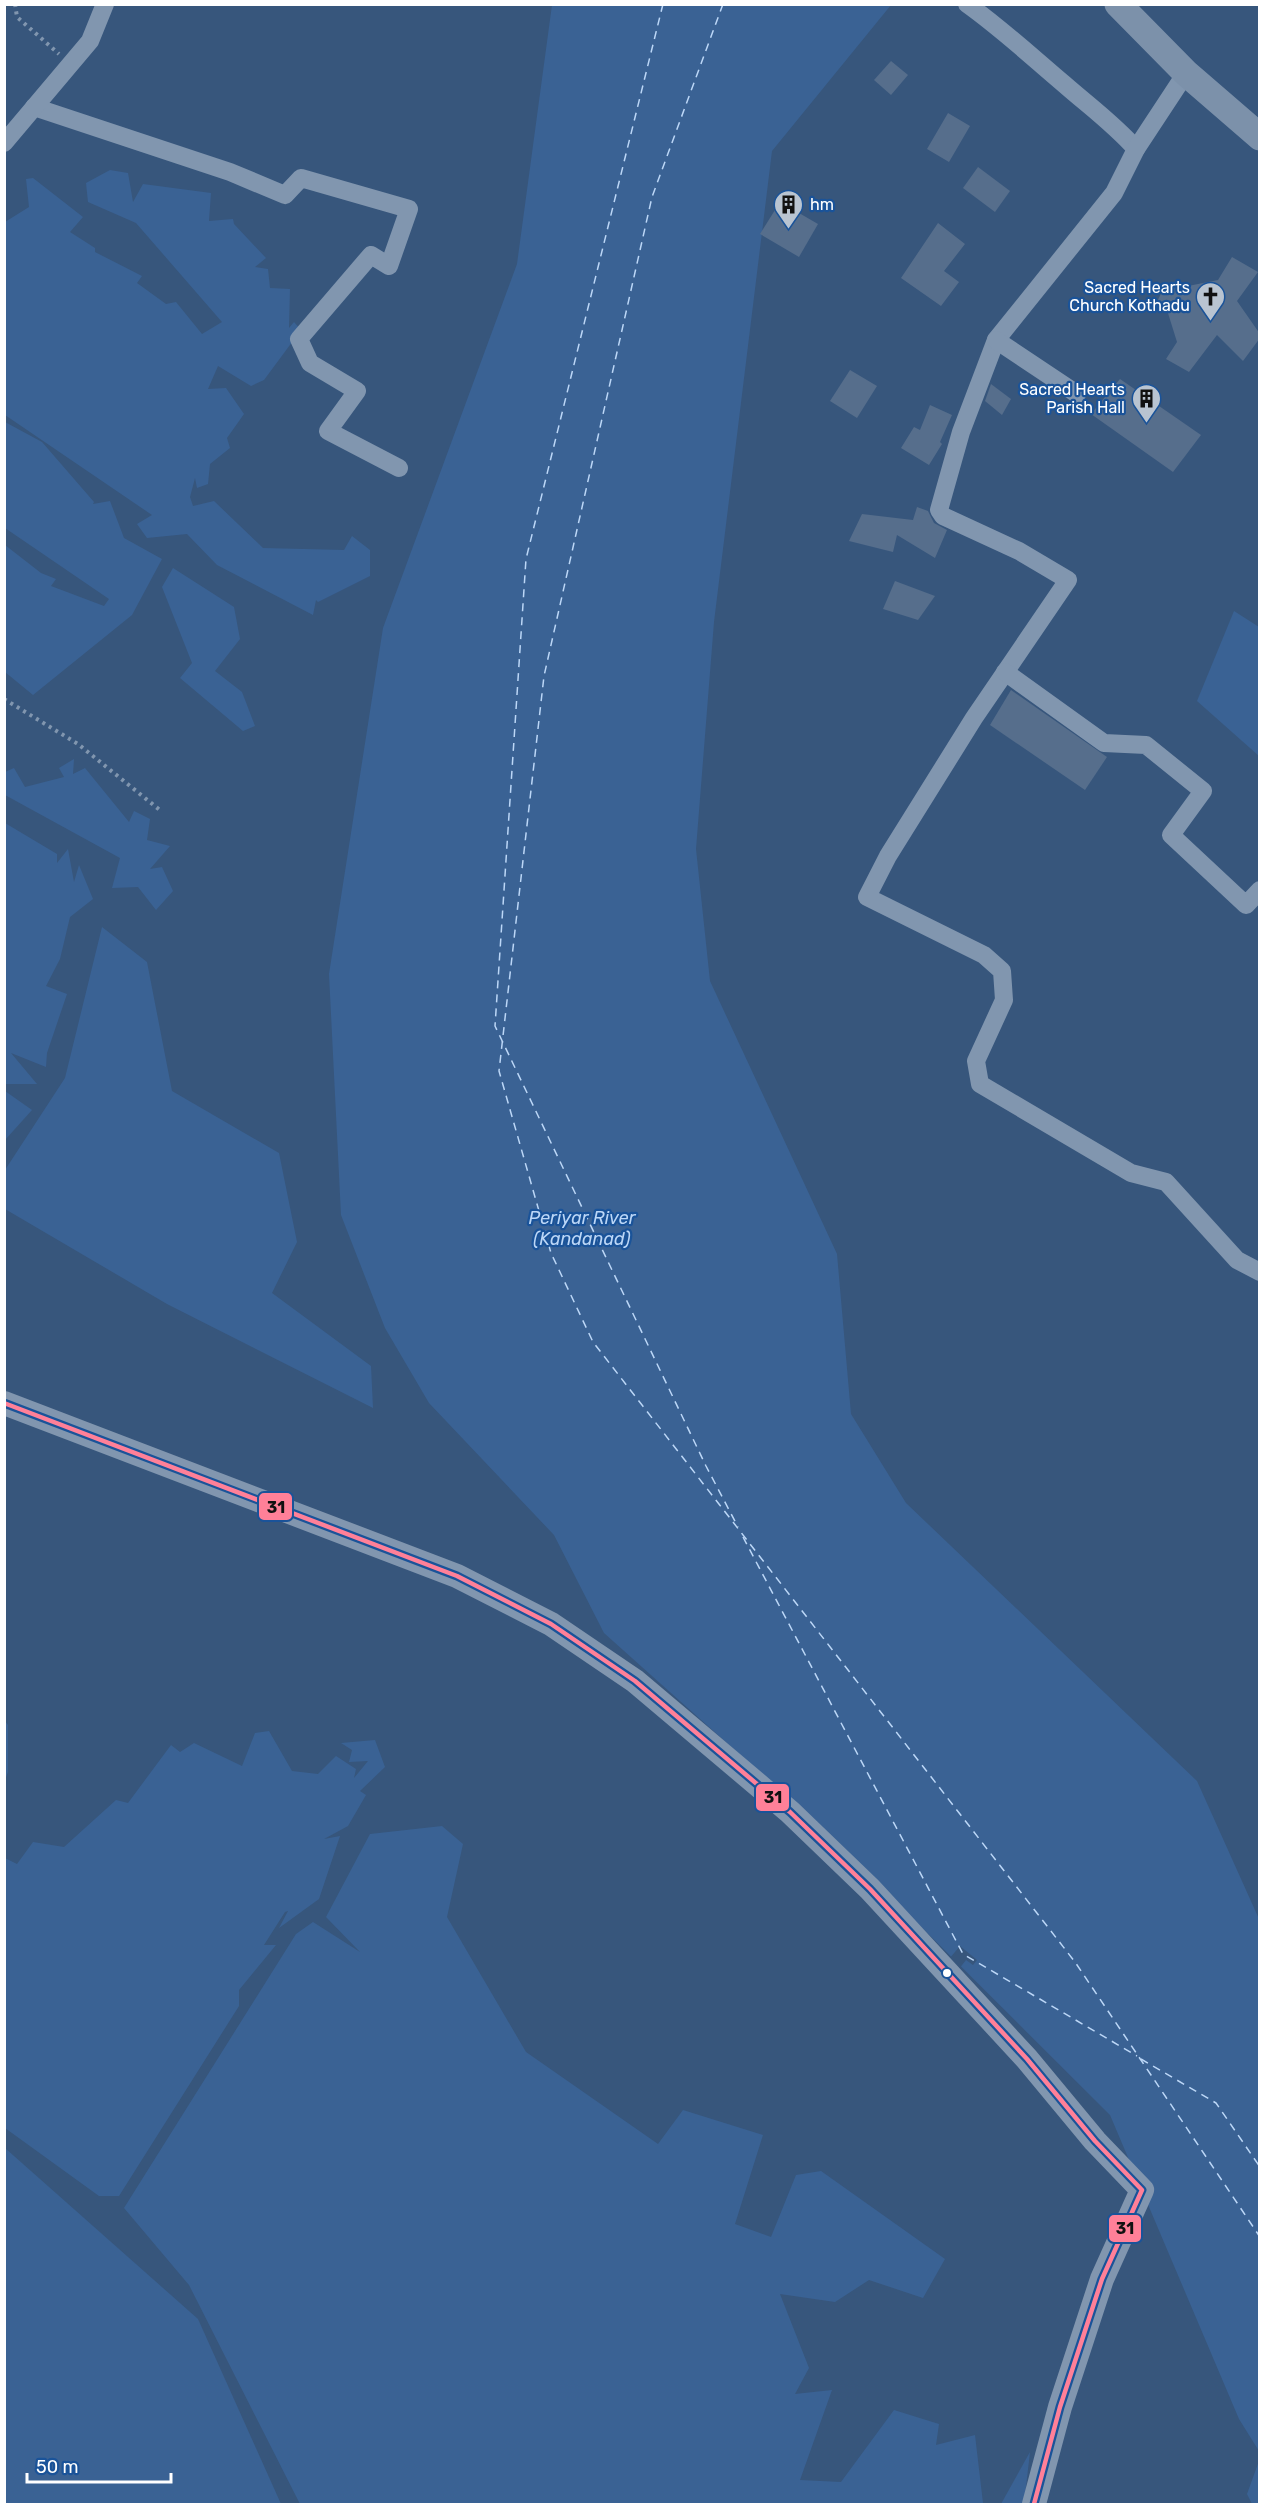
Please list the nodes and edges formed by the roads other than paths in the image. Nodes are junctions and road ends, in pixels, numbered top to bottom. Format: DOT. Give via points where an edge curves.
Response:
graph roads {
  1 [pos="105,4"];
  2 [pos="967,4"];
  3 [pos="1118,4"];
  4 [pos="1186,73"];
  5 [pos="34,106"];
  6 [pos="1260,137"];
  7 [pos="4,142"];
  8 [pos="1136,149"];
  9 [pos="996,340"];
  10 [pos="1077,394"];
  11 [pos="399,468"];
  12 [pos="1005,672"];
  13 [pos="1260,890"];
  14 [pos="1260,1272"];
  15 [pos="4,1402"];
  16 [pos="1034,2505"];
  1 -- 5 [label="street" via="90,41"];
  2 -- 8 [label="street" via="1110,120"];
  3 -- 4 [label="main road"];
  4 -- 6 [label="main road"];
  4 -- 8 [label="street"];
  5 -- 7 [label="street"];
  5 -- 11 [label="street" via="230,172 285,195 301,178 409,209 388,266 371,255 299,339 310,363 357,391 328,431"];
  8 -- 9 [label="street" via="1114,193"];
  9 -- 10 [label="street"];
  9 -- 12 [label="street" via="961,432 939,510 943,516 1019,551 1068,580"];
  12 -- 13 [label="street" via="1104,743 1146,745 1203,791 1171,835 1246,905"];
  12 -- 14 [label="street" via="894,846 867,897 984,955 1002,971 1004,1000 976,1061 980,1084 1131,1173 1166,1182 1237,1260"];
  15 -- 16 [label="street" via="382,1545 457,1576 551,1624 635,1680 764,1790 870,1889 927,1949 1142,2190 1102,2279 1060,2407"];
}
